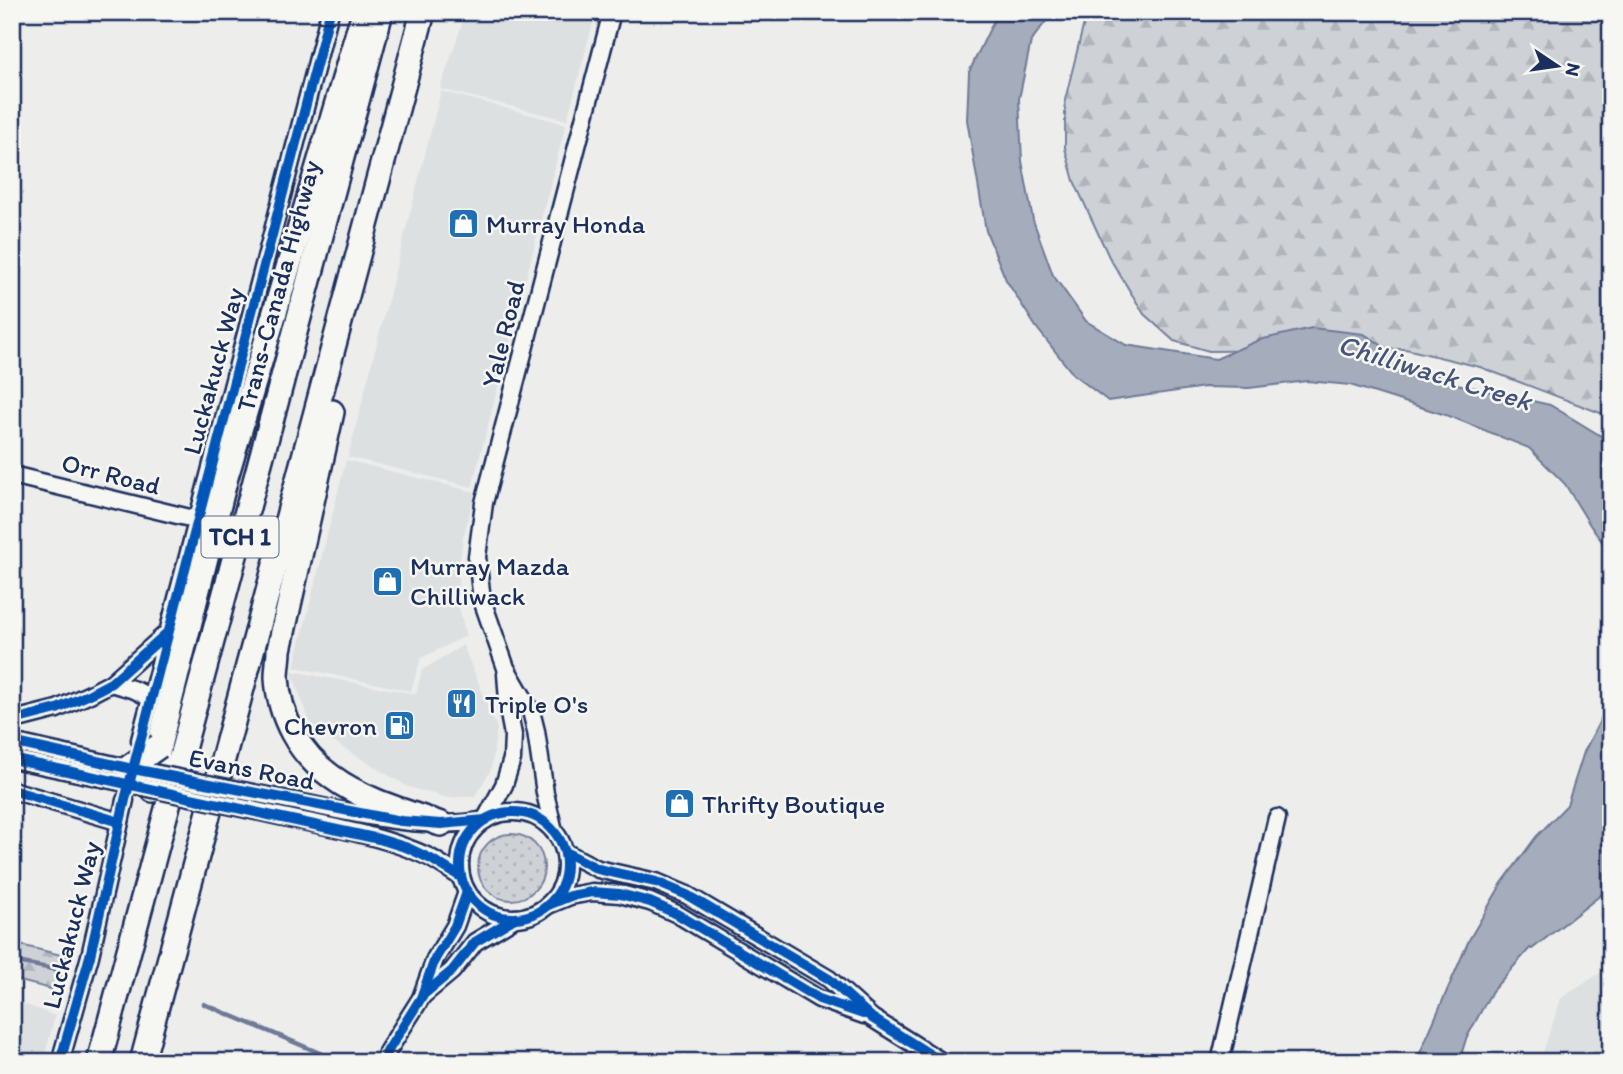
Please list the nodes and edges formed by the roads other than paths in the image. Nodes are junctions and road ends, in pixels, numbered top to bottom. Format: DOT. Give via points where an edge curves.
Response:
graph roads {
  1 [pos="330,12"];
  2 [pos="369,12"];
  3 [pos="381,12"];
  4 [pos="423,12"];
  5 [pos="612,12"];
  6 [pos="385,158"];
  7 [pos="12,475"];
  8 [pos="198,520"];
  9 [pos="168,632"];
  10 [pos="506,668"];
  11 [pos="111,683"];
  12 [pos="151,698"];
  13 [pos="12,718"];
  14 [pos="12,742"];
  15 [pos="150,743"];
  16 [pos="12,759"];
  17 [pos="128,768"];
  18 [pos="98,769"];
  19 [pos="154,781"];
  20 [pos="12,789"];
  21 [pos="125,800"];
  22 [pos="1277,818"];
  23 [pos="485,820"];
  24 [pos="120,822"];
  25 [pos="441,824"];
  26 [pos="554,831"];
  27 [pos="565,852"];
  28 [pos="464,885"];
  29 [pos="548,905"];
  30 [pos="515,918"];
  31 [pos="421,998"];
  32 [pos="872,1018"];
  33 [pos="60,1062"];
  34 [pos="99,1062"];
  35 [pos="142,1062"];
  36 [pos="385,1062"];
  37 [pos="943,1062"];
  38 [pos="1220,1062"];
  1 -- 8 [label="street, Luckakuck Way"];
  2 -- 15 [label="highway" via="360,25"];
  3 -- 34 [label="highway, Trans-Canada Highway / TCH 1"];
  4 -- 6 [label="highway, TCH 1"];
  5 -- 10 [label="street, Yale Road" via="484,503 477,557 482,600"];
  6 -- 25 [label="highway" via="277,676 292,733 317,765 357,791"];
  6 -- 35 [label="highway, TCH 1"];
  7 -- 8 [label="street, Orr Road"];
  8 -- 9 [label="street, Luckakuck Way"];
  9 -- 11 [label="street"];
  9 -- 12 [label="street, Luckakuck Way"];
  10 -- 23 [label="street, Yale Road" via="512,759 505,785"];
  10 -- 26 [label="street, Yale Road" via="534,721"];
  11 -- 12 [label="street"];
  11 -- 13 [label="street" via="57,709"];
  12 -- 15 [label="street, Luckakuck Way"];
  14 -- 18 [label="street, Evans Road"];
  15 -- 17 [label="highway, bridge"];
  15 -- 19 [label="highway"];
  16 -- 18 [label="street, Evans Road"];
  17 -- 18 [label="street, Evans Road"];
  17 -- 19 [label="street, Evans Road, bridge"];
  18 -- 19 [label="street, Evans Road, bridge"];
  19 -- 25 [label="street, Evans Road, bridge"];
  19 -- 28 [label="street, Evans Road, bridge" via="408,848 431,859"];
  20 -- 24 [label="street"];
  21 -- 24 [label="street, Luckakuck Way"];
  22 -- 38 [label="street"];
  23 -- 25 [label="street, Evans Road"];
  23 -- 26 [label="street" via="499,814 529,814"];
  23 -- 28 [label="street" via="463,848"];
  24 -- 33 [label="street, Luckakuck Way"];
  26 -- 27 [label="street"];
  27 -- 29 [label="street" via="564,880"];
  27 -- 32 [label="street" via="598,869 656,882 687,895 829,979"];
  28 -- 30 [label="street" via="487,912"];
  28 -- 31 [label="street" via="455,926 435,958"];
  29 -- 30 [label="street" via="533,915"];
  29 -- 32 [label="street" via="592,892 650,902 819,999"];
  30 -- 31 [label="street" via="475,942 452,971"];
  31 -- 36 [label="street"];
  32 -- 37 [label="street"];
}
